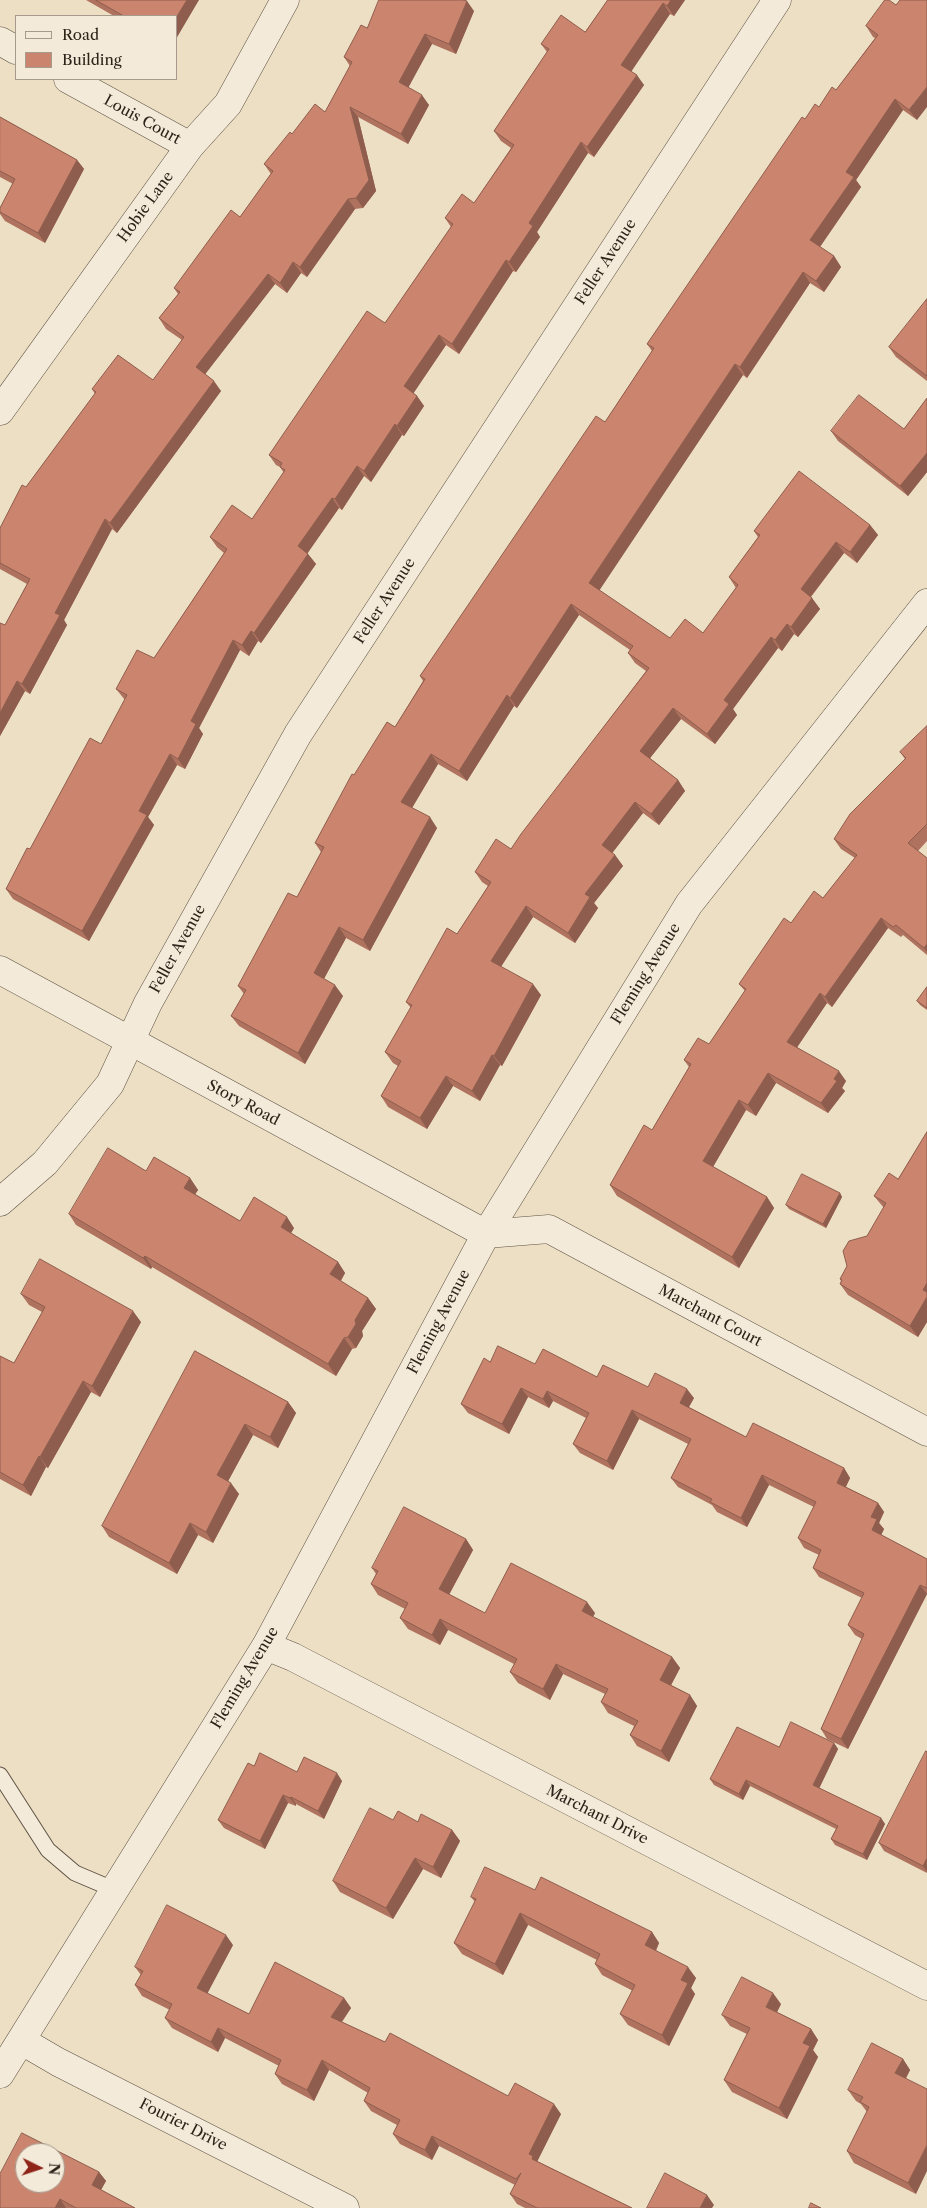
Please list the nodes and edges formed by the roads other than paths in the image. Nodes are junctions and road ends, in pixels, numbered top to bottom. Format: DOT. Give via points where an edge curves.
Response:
graph roads {
  1 [pos="285,0"];
  2 [pos="777,0"];
  3 [pos="0,41"];
  4 [pos="15,49"];
  5 [pos="70,80"];
  6 [pos="190,146"];
  7 [pos="0,411"];
  8 [pos="927,604"];
  9 [pos="0,970"];
  10 [pos="130,1040"];
  11 [pos="0,1202"];
  12 [pos="486,1234"];
  13 [pos="927,1432"];
  14 [pos="266,1646"];
  15 [pos="0,1775"];
  16 [pos="115,1890"];
  17 [pos="927,1986"];
  18 [pos="22,2040"];
  19 [pos="0,2074"];
  20 [pos="345,2208"];
  1 -- 6 [label="street, Hobie Lane" via="228,104"];
  2 -- 10 [label="street, Feller Avenue" via="298,734"];
  3 -- 4 [label="street"];
  5 -- 6 [label="street, Louis Court"];
  6 -- 7 [label="street, Hobie Lane"];
  8 -- 12 [label="street, Fleming Avenue" via="689,904"];
  9 -- 10 [label="street, Story Road"];
  10 -- 11 [label="street, Feller Avenue" via="110,1084 45,1163"];
  10 -- 12 [label="street, Story Road"];
  12 -- 13 [label="street, Marchant Court" via="549,1229"];
  12 -- 14 [label="street, Fleming Avenue"];
  14 -- 16 [label="street, Fleming Avenue"];
  14 -- 17 [label="street, Marchant Drive" via="302,1661"];
  15 -- 16 [label="lane" via="48,1850 75,1873"];
  16 -- 18 [label="street, Fleming Avenue"];
  18 -- 19 [label="street, Fleming Avenue"];
  18 -- 20 [label="street, Fourier Drive" via="58,2062"];
}
